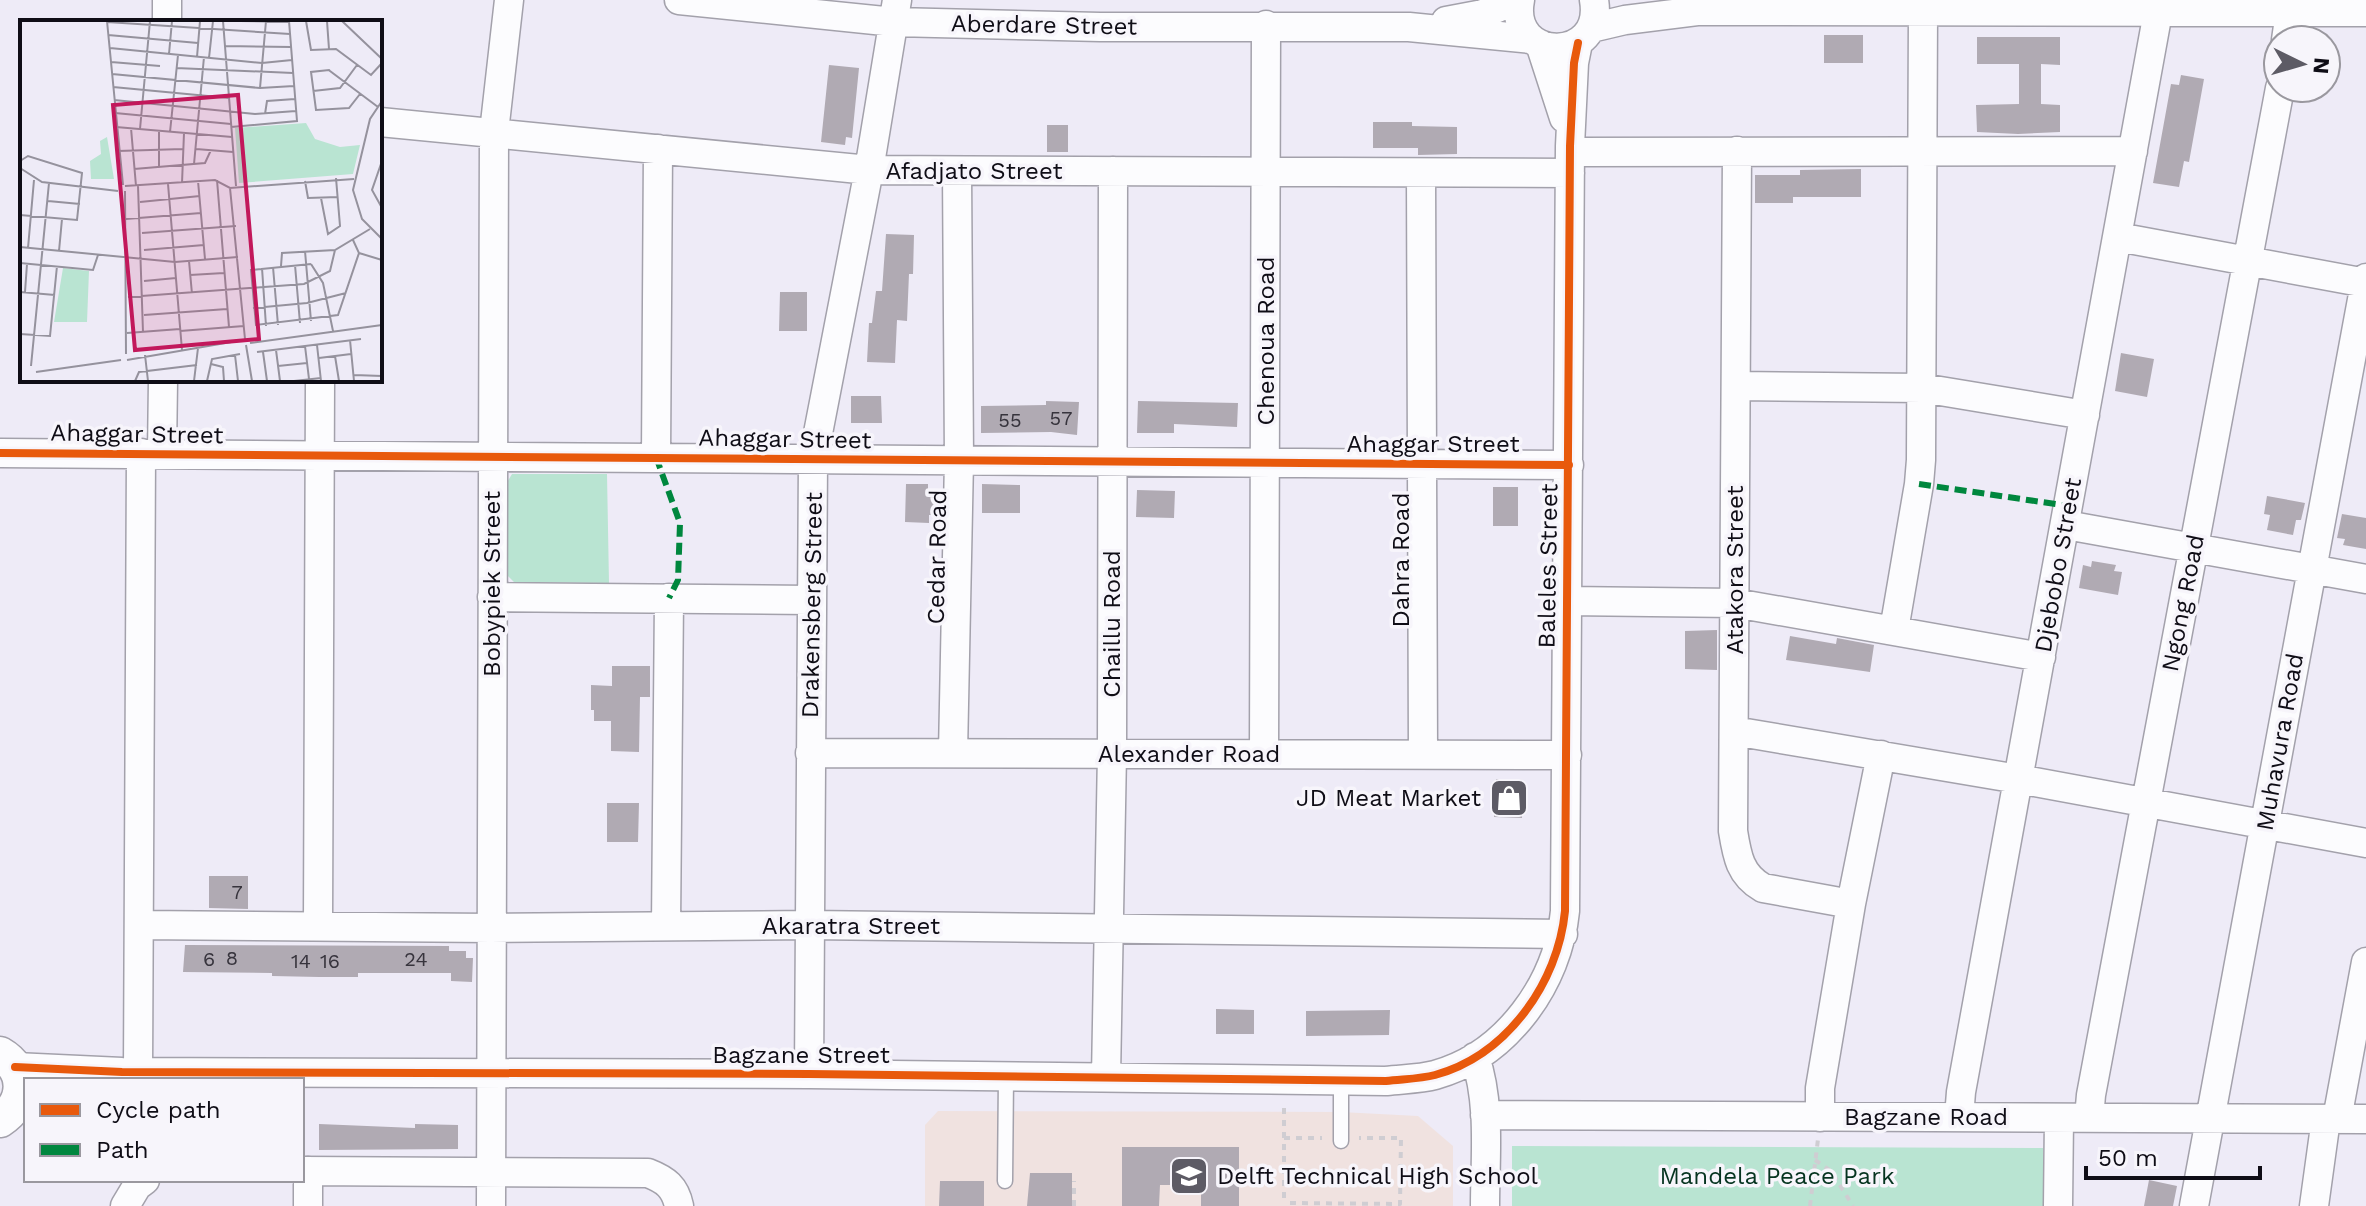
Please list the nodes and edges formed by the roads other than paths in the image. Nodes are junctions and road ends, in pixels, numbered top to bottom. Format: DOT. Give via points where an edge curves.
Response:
graph roads {
  1 [pos="509,0"];
  2 [pos="679,0"];
  3 [pos="1518,0"];
  4 [pos="1594,0"];
  5 [pos="1617,0"];
  6 [pos="896,11"];
  7 [pos="1697,11"];
  8 [pos="1923,11"];
  9 [pos="2158,12"];
  10 [pos="2366,12"];
  11 [pos="2269,24"];
  12 [pos="2299,24"];
  13 [pos="1266,25"];
  14 [pos="1409,27"];
  15 [pos="1584,35"];
  16 [pos="1536,42"];
  17 [pos="2277,104"];
  18 [pos="382,122"];
  19 [pos="494,132"];
  20 [pos="658,149"];
  21 [pos="1737,151"];
  22 [pos="1923,151"];
  23 [pos="2133,151"];
  24 [pos="1570,157"];
  25 [pos="869,170"];
  26 [pos="957,171"];
  27 [pos="1113,171"];
  28 [pos="1266,171"];
  29 [pos="1421,173"];
  30 [pos="2118,237"];
  31 [pos="2247,261"];
  32 [pos="2366,281"];
  33 [pos="163,382"];
  34 [pos="320,382"];
  35 [pos="1736,386"];
  36 [pos="1922,388"];
  37 [pos="2085,415"];
  38 [pos="0,453"];
  39 [pos="151,453"];
  40 [pos="318,456"];
  41 [pos="492,457"];
  42 [pos="656,457"];
  43 [pos="813,459"];
  44 [pos="959,460"];
  45 [pos="1113,462"];
  46 [pos="1266,463"];
  47 [pos="1420,464"];
  48 [pos="1569,465"];
  49 [pos="2066,525"];
  50 [pos="2193,547"];
  51 [pos="2312,569"];
  52 [pos="2366,579"];
  53 [pos="492,597"];
  54 [pos="669,598"];
  55 [pos="810,600"];
  56 [pos="1567,601"];
  57 [pos="1735,603"];
  58 [pos="1894,630"];
  59 [pos="2041,657"];
  60 [pos="1734,731"];
  61 [pos="810,753"];
  62 [pos="953,753"];
  63 [pos="1112,753"];
  64 [pos="1264,754"];
  65 [pos="1423,754"];
  66 [pos="1567,755"];
  67 [pos="1881,755"];
  68 [pos="2018,779"];
  69 [pos="2145,803"];
  70 [pos="2265,825"];
  71 [pos="2366,843"];
  72 [pos="1851,904"];
  73 [pos="139,925"];
  74 [pos="809,925"];
  75 [pos="318,926"];
  76 [pos="666,926"];
  77 [pos="491,928"];
  78 [pos="1109,929"];
  79 [pos="1563,934"];
  80 [pos="2366,962"];
  81 [pos="4,1057"];
  82 [pos="1475,1057"];
  83 [pos="490,1073"];
  84 [pos="809,1074"];
  85 [pos="119,1075"];
  86 [pos="1006,1076"];
  87 [pos="1106,1077"];
  88 [pos="1341,1080"];
  89 [pos="11,1115"];
  90 [pos="1485,1115"];
  91 [pos="1820,1117"];
  92 [pos="1959,1117"];
  93 [pos="2059,1118"];
  94 [pos="2089,1118"];
  95 [pos="2211,1119"];
  96 [pos="2332,1119"];
  97 [pos="2366,1119"];
  98 [pos="1341,1140"];
  99 [pos="305,1171"];
  100 [pos="491,1173"];
  101 [pos="1005,1181"];
  102 [pos="675,1196"];
  103 [pos="308,1206"];
  104 [pos="491,1206"];
  105 [pos="1485,1206"];
  106 [pos="2058,1206"];
  107 [pos="2194,1206"];
  108 [pos="2314,1206"];
  1 -- 19 [label="street, Bobypiek Street"];
  2 -- 6 [label="street, Aberdare Street"];
  3 -- 14 [label="street, Aberdare Street" via="1483,14"];
  3 -- 16 [label="street, Baleles Street" via="1519,17"];
  4 -- 15 [label="street, Baleles Street" via="1596,10"];
  5 -- 7 [label="street"];
  6 -- 13 [label="street, Aberdare Street" via="1100,27"];
  6 -- 25 [label="street, Drakensberg Street"];
  7 -- 8 [label="street"];
  7 -- 15 [label="street" via="1625,20"];
  8 -- 9 [label="street"];
  8 -- 22 [label="street"];
  9 -- 11 [label="street"];
  9 -- 23 [label="street, Djebobo Street"];
  10 -- 12 [label="street"];
  13 -- 14 [label="street, Aberdare Street"];
  13 -- 28 [label="street, Chenoua Road"];
  14 -- 16 [label="street, Aberdare Street"];
  15 -- 16 [label="street, Aberdare Street" via="1554,49"];
  15 -- 24 [label="street, Baleles Street" via="1574,63"];
  16 -- 24 [label="street, Baleles Street" via="1561,104"];
  17 -- 31 [label="street, Ngong Road"];
  18 -- 19 [label="street, Afadjato Street"];
  19 -- 20 [label="street, Afadjato Street"];
  19 -- 41 [label="street, Bobypiek Street"];
  20 -- 25 [label="street, Afadjato Street"];
  20 -- 42 [label="street"];
  21 -- 22 [label="street, Afadjato Street"];
  21 -- 24 [label="street, Afadjato Street"];
  21 -- 35 [label="street, Atakora Street"];
  22 -- 23 [label="street, Afadjato Street"];
  22 -- 36 [label="street"];
  23 -- 30 [label="street, Djebobo Street"];
  24 -- 29 [label="street, Afadjato Street"];
  24 -- 48 [label="street, Baleles Street"];
  25 -- 26 [label="street, Afadjato Street"];
  25 -- 43 [label="street, Drakensberg Street"];
  26 -- 27 [label="street, Afadjato Street"];
  26 -- 44 [label="street, Cedar Road"];
  27 -- 28 [label="street, Afadjato Street"];
  27 -- 45 [label="street, Chaillu Road"];
  28 -- 29 [label="street, Afadjato Street"];
  28 -- 46 [label="street, Chenoua Road"];
  29 -- 47 [label="street, Dahra Road"];
  30 -- 31 [label="street"];
  30 -- 37 [label="street, Djebobo Street"];
  31 -- 32 [label="street"];
  31 -- 50 [label="street, Ngong Road"];
  32 -- 51 [label="street, Muhavura Road"];
  33 -- 39 [label="street"];
  34 -- 40 [label="street"];
  35 -- 36 [label="street"];
  35 -- 57 [label="street, Atakora Street"];
  36 -- 37 [label="street"];
  36 -- 58 [label="street" via="1919,484"];
  37 -- 49 [label="street, Djebobo Street"];
  38 -- 39 [label="street, Ahaggar Street"];
  39 -- 40 [label="street, Ahaggar Street"];
  39 -- 73 [label="street"];
  40 -- 41 [label="street, Ahaggar Street"];
  40 -- 75 [label="street"];
  41 -- 42 [label="street, Ahaggar Street"];
  41 -- 53 [label="street, Bobypiek Street"];
  42 -- 43 [label="street, Ahaggar Street"];
  43 -- 44 [label="street, Ahaggar Street"];
  43 -- 55 [label="street, Drakensberg Street"];
  44 -- 45 [label="street, Ahaggar Street"];
  44 -- 62 [label="street, Cedar Road"];
  45 -- 46 [label="street, Ahaggar Street"];
  45 -- 63 [label="street, Chaillu Road"];
  46 -- 47 [label="street, Ahaggar Street"];
  46 -- 64 [label="street, Chenoua Road"];
  47 -- 48 [label="street, Ahaggar Street"];
  47 -- 65 [label="street, Dahra Road"];
  48 -- 56 [label="street, Baleles Street"];
  49 -- 50 [label="street"];
  49 -- 59 [label="street, Djebobo Street"];
  50 -- 51 [label="street"];
  50 -- 69 [label="street, Ngong Road"];
  51 -- 52 [label="street"];
  51 -- 70 [label="street, Muhavura Road"];
  53 -- 54 [label="street"];
  53 -- 77 [label="street, Bobypiek Street"];
  54 -- 55 [label="street"];
  54 -- 76 [label="street"];
  55 -- 61 [label="street, Drakensberg Street"];
  56 -- 57 [label="street"];
  56 -- 66 [label="street, Baleles Street"];
  57 -- 58 [label="street"];
  57 -- 60 [label="street, Atakora Street"];
  58 -- 59 [label="street"];
  59 -- 68 [label="street, Djebobo Street"];
  60 -- 67 [label="street"];
  60 -- 72 [label="street, Atakora Street" via="1733,831 1738,863 1750,881"];
  61 -- 62 [label="street, Alexander Road"];
  61 -- 74 [label="street, Drakensberg Street"];
  62 -- 63 [label="street, Alexander Road"];
  63 -- 64 [label="street, Alexander Road"];
  63 -- 78 [label="street, Chaillu Road"];
  64 -- 65 [label="street, Alexander Road"];
  65 -- 66 [label="street, Alexander Road"];
  66 -- 79 [label="street, Baleles Street"];
  67 -- 68 [label="street"];
  67 -- 72 [label="street"];
  68 -- 69 [label="street"];
  68 -- 92 [label="street, Djebobo Street"];
  69 -- 70 [label="street"];
  69 -- 94 [label="street, Ngong Road"];
  70 -- 71 [label="street"];
  70 -- 95 [label="street, Muhavura Road"];
  72 -- 91 [label="street" via="1820,1088"];
  73 -- 75 [label="street, Akaratra Street"];
  73 -- 85 [label="street"];
  74 -- 76 [label="street, Akaratra Street"];
  74 -- 78 [label="street, Akaratra Street"];
  74 -- 84 [label="street, Drakensberg Street"];
  75 -- 77 [label="street, Akaratra Street"];
  76 -- 77 [label="street, Akaratra Street"];
  77 -- 83 [label="street, Bobypiek Street"];
  78 -- 79 [label="street, Akaratra Street"];
  78 -- 87 [label="street, Chaillu Road"];
  79 -- 82 [label="street, Baleles Street" via="1547,977 1512,1029"];
  80 -- 96 [label="street"];
  81 -- 85 [label="street, Bagzane Street"];
  81 -- 89 [label="street" via="22,1085"];
  82 -- 88 [label="street, Bagzane Street" via="1435,1075"];
  82 -- 90 [label="street"];
  83 -- 84 [label="street, Bagzane Street"];
  83 -- 85 [label="street, Bagzane Street"];
  83 -- 100 [label="street, Bobypiek Street"];
  84 -- 86 [label="street, Bagzane Street"];
  86 -- 87 [label="street, Bagzane Street"];
  86 -- 101 [label="lane"];
  87 -- 88 [label="street, Bagzane Street"];
  88 -- 98 [label="lane"];
  90 -- 91 [label="street, Bagzane Road"];
  90 -- 105 [label="street"];
  91 -- 92 [label="street, Bagzane Road"];
  92 -- 93 [label="street, Bagzane Road"];
  93 -- 94 [label="street, Bagzane Road"];
  93 -- 106 [label="street"];
  94 -- 95 [label="street, Bagzane Road"];
  95 -- 96 [label="street, Bagzane Road"];
  95 -- 107 [label="street, Muhavura Road"];
  96 -- 97 [label="street, Bagzane Road"];
  96 -- 108 [label="street"];
  99 -- 100 [label="street"];
  99 -- 103 [label="street"];
  100 -- 102 [label="street" via="648,1173 663,1178"];
  100 -- 104 [label="street, Bobypiek Street"];
}
